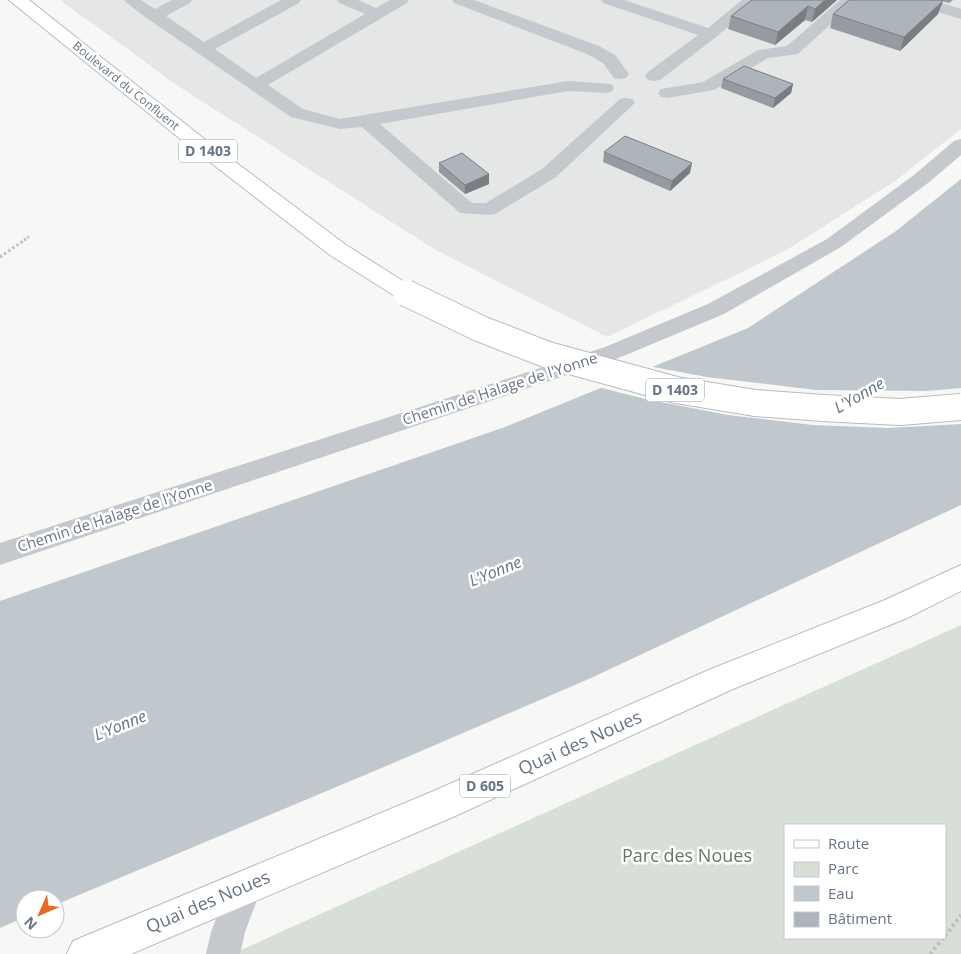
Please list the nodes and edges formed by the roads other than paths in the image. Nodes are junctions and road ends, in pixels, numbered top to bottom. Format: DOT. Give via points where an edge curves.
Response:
graph roads {
  1 [pos="18,0"];
  2 [pos="131,0"];
  3 [pos="184,0"];
  4 [pos="293,0"];
  5 [pos="345,0"];
  6 [pos="401,0"];
  7 [pos="460,0"];
  8 [pos="609,0"];
  9 [pos="752,0"];
  10 [pos="849,0"];
  11 [pos="915,0"];
  12 [pos="377,14"];
  13 [pos="961,14"];
  14 [pos="154,16"];
  15 [pos="710,34"];
  16 [pos="203,49"];
  17 [pos="620,74"];
  18 [pos="654,76"];
  19 [pos="256,85"];
  20 [pos="605,88"];
  21 [pos="667,93"];
  22 [pos="640,104"];
  23 [pos="366,121"];
  24 [pos="961,145"];
  25 [pos="961,407"];
  26 [pos="0,554"];
  27 [pos="961,577"];
  28 [pos="245,887"];
  29 [pos="109,950"];
  30 [pos="223,954"];
  1 -- 25 [label="main road, Boulevard du Confluent / D 1403, bridge" via="338,250 406,293 481,329 548,355 676,390 755,403 900,412"];
  2 -- 14 [label="street"];
  3 -- 14 [label="street"];
  4 -- 16 [label="street"];
  5 -- 12 [label="street"];
  6 -- 12 [label="street"];
  7 -- 17 [label="street" via="593,50 609,59"];
  8 -- 15 [label="street"];
  9 -- 15 [label="street"];
  10 -- 21 [label="street" via="792,50 764,54 708,86"];
  11 -- 13 [label="street"];
  12 -- 19 [label="street"];
  14 -- 16 [label="street"];
  15 -- 18 [label="street"];
  16 -- 19 [label="street"];
  17 -- 18 [label="street" via="637,72"];
  17 -- 20 [label="street" via="608,80"];
  18 -- 21 [label="street" via="665,84"];
  19 -- 23 [label="street" via="297,113 340,124"];
  20 -- 22 [label="street" via="612,97"];
  20 -- 23 [label="street" via="568,86"];
  21 -- 22 [label="street" via="664,97"];
  22 -- 23 [label="street" via="549,173 490,208 467,209"];
  24 -- 26 [label="street, Chemin de Halage de l'Yonne" via="834,243 716,309 664,332 613,352"];
  27 -- 28 [label="main road, Quai des Noues / D 605" via="896,609 722,679 441,806"];
  28 -- 29 [label="main road, Quai des Noues / D 605"];
  28 -- 30 [label="street"];
}
